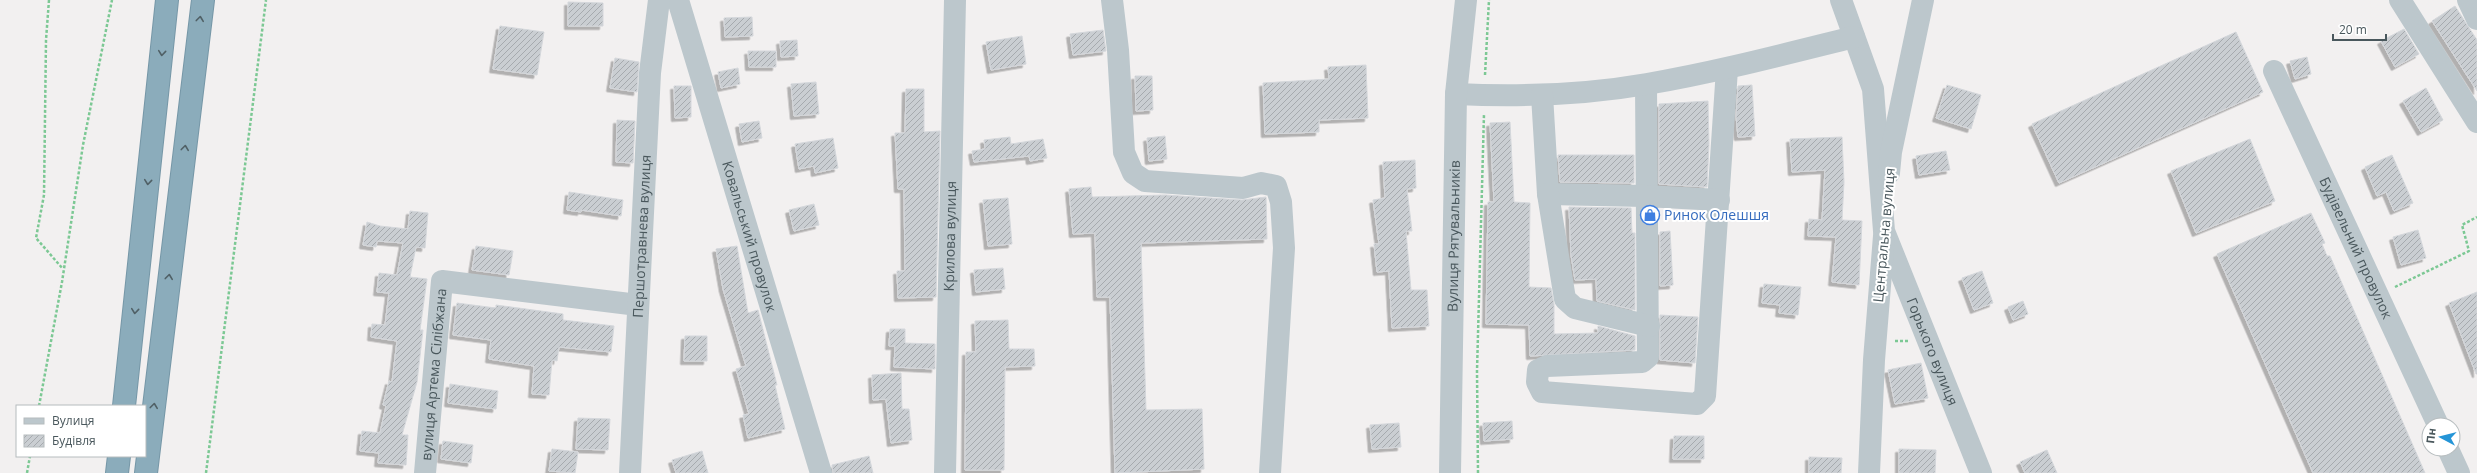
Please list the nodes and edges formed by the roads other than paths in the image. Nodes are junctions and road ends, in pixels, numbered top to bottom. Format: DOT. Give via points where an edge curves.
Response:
graph roads {
  1 [pos="167,0"];
  2 [pos="203,0"];
  3 [pos="659,0"];
  4 [pos="678,0"];
  5 [pos="955,0"];
  6 [pos="1112,0"];
  7 [pos="1466,0"];
  8 [pos="1841,0"];
  9 [pos="1922,0"];
  10 [pos="2400,0"];
  11 [pos="2468,0"];
  12 [pos="2477,19"];
  13 [pos="1854,37"];
  14 [pos="1727,68"];
  15 [pos="2274,71"];
  16 [pos="1646,84"];
  17 [pos="1456,94"];
  18 [pos="1542,95"];
  19 [pos="2477,122"];
  20 [pos="1548,194"];
  21 [pos="1645,196"];
  22 [pos="1719,200"];
  23 [pos="1884,231"];
  24 [pos="638,305"];
  25 [pos="1649,326"];
  26 [pos="124,405"];
  27 [pos="2434,417"];
  28 [pos="119,457"];
  29 [pos="2452,457"];
  30 [pos="117,473"];
  31 [pos="146,473"];
  32 [pos="424,473"];
  33 [pos="630,473"];
  34 [pos="821,473"];
  35 [pos="945,473"];
  36 [pos="1270,473"];
  37 [pos="1450,473"];
  38 [pos="1869,473"];
  39 [pos="1981,473"];
  40 [pos="2459,473"];
  1 -- 26 [label="highway, one-way"];
  31 -- 2 [label="highway, one-way"];
  3 -- 24 [label="street, Першотравнева вулиця" via="650,73"];
  4 -- 34 [label="street, Ковальський провулок"];
  5 -- 35 [label="street, Крилова вулиця"];
  6 -- 36 [label="street" via="1118,50 1124,152 1133,173 1145,181 1243,188 1261,184 1276,186 1281,202 1284,248"];
  7 -- 17 [label="street, Вулиця Рятувальників"];
  8 -- 13 [label="street"];
  9 -- 23 [label="street, Центральна вулиця" via="1891,152"];
  10 -- 19 [label="street"];
  11 -- 12 [label="street"];
  13 -- 14 [label="street"];
  13 -- 23 [label="street" via="1873,89"];
  14 -- 16 [label="street"];
  14 -- 22 [label="street"];
  15 -- 27 [label="street, Будівельний провулок"];
  16 -- 18 [label="street"];
  16 -- 21 [label="street"];
  17 -- 18 [label="street"];
  17 -- 37 [label="street, Вулиця Рятувальників"];
  18 -- 20 [label="street"];
  20 -- 21 [label="street"];
  20 -- 25 [label="street" via="1565,298 1575,308"];
  21 -- 22 [label="street"];
  21 -- 25 [label="street"];
  22 -- 25 [label="street" via="1705,396 1697,404 1542,392 1537,382 1538,370 1547,366 1642,362 1648,357"];
  23 -- 38 [label="street, Центральна вулиця" via="1874,360"];
  23 -- 39 [label="street, Горького вулиця"];
  24 -- 32 [label="street, вулиця Артема Сілібжана" via="442,281"];
  24 -- 33 [label="street, Першотравнева вулиця"];
  28 -- 30 [label="highway"];
  29 -- 40 [label="street"];
}
